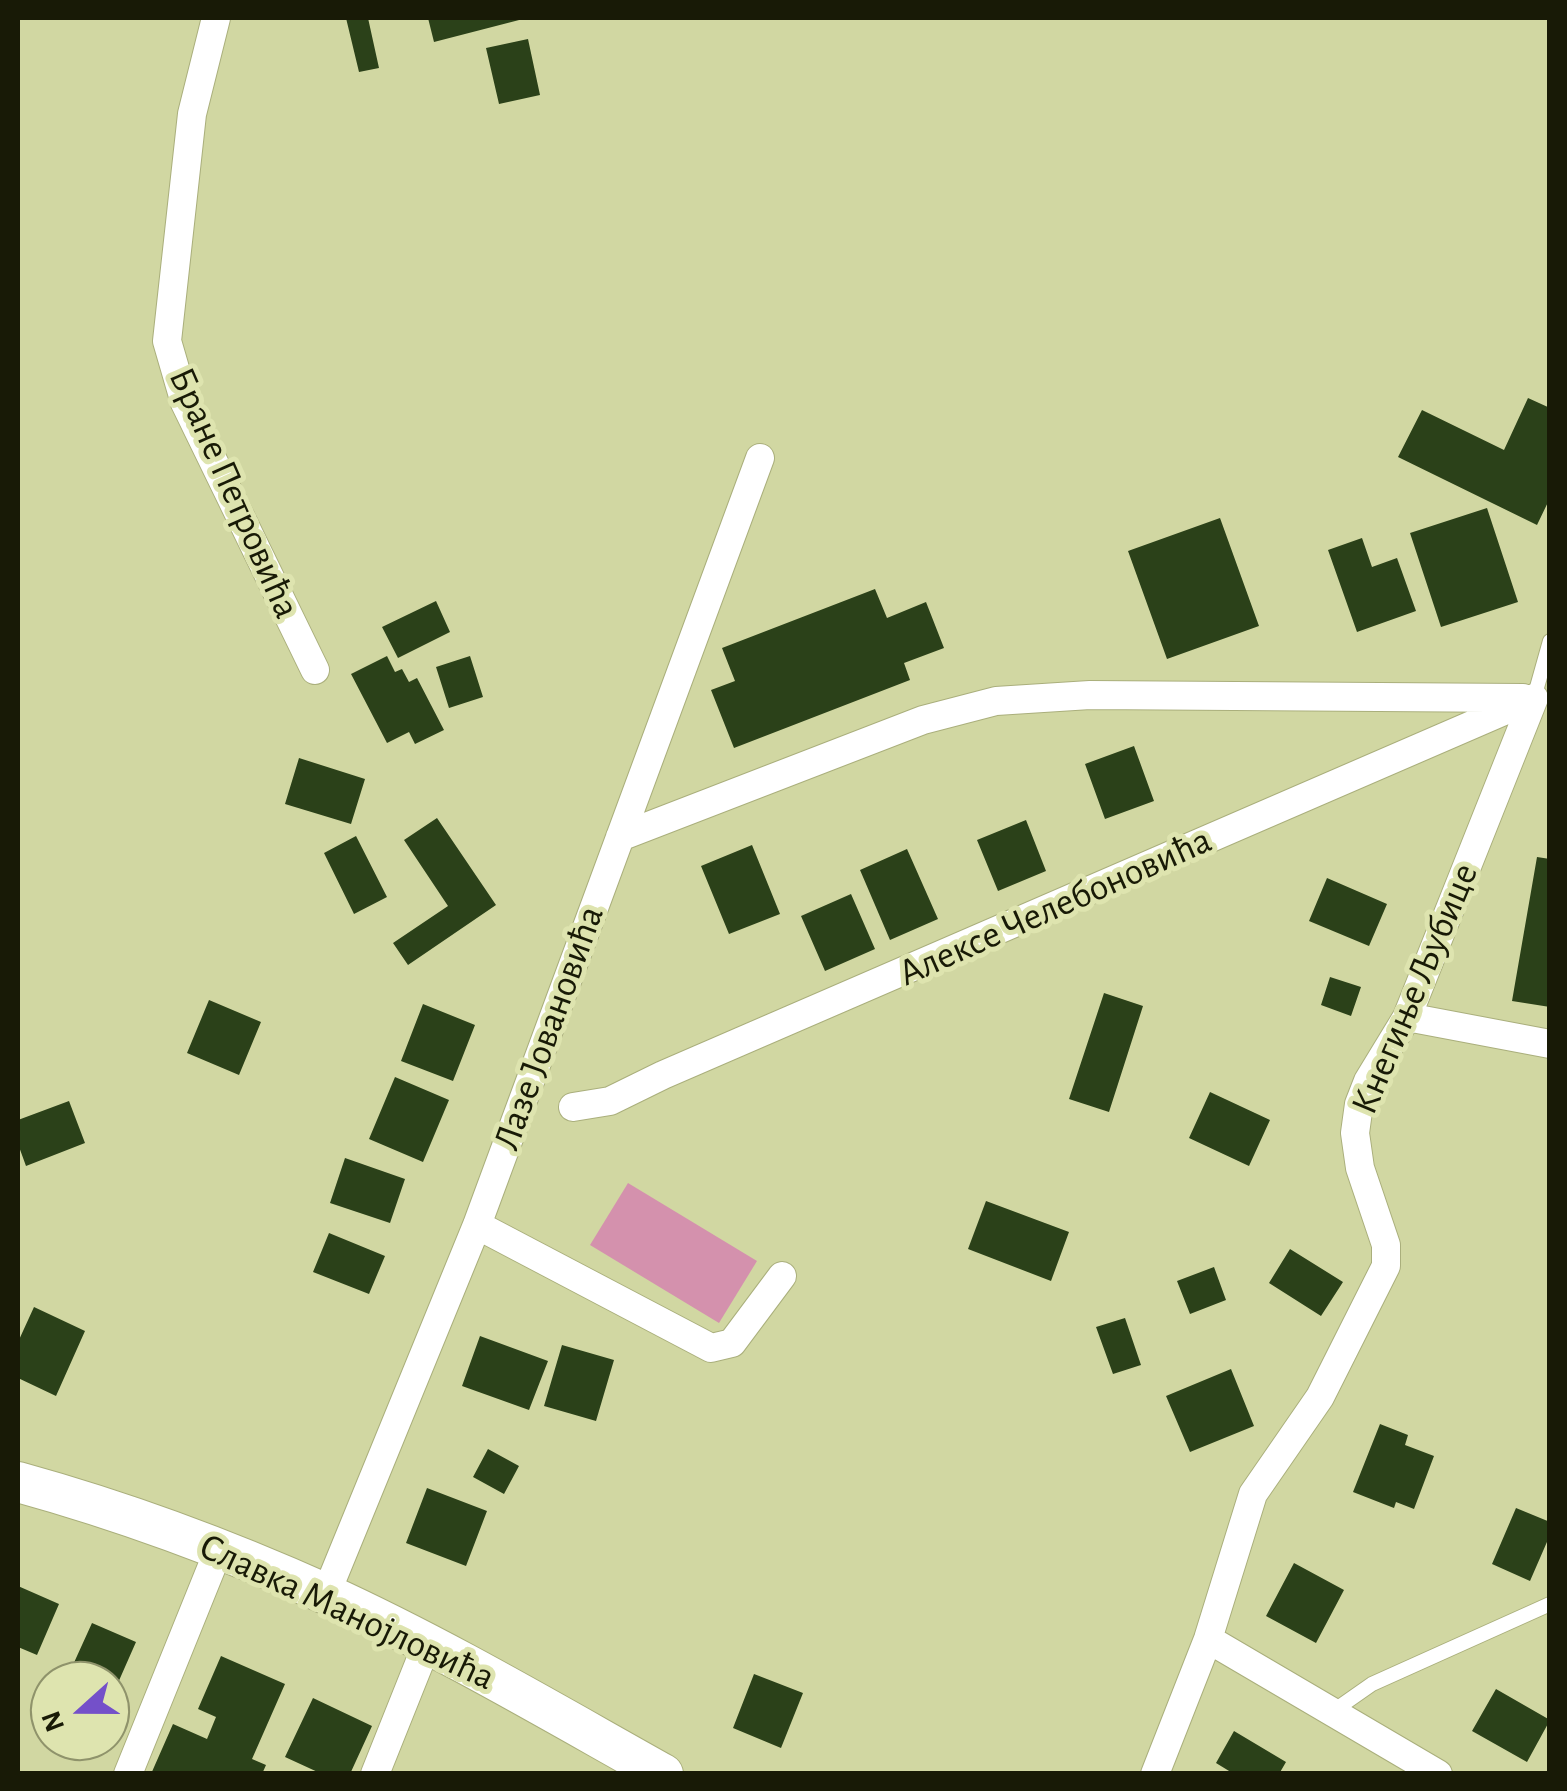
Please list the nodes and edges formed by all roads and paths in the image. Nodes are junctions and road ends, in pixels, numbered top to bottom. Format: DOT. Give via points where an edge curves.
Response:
graph roads {
  1 [pos="216,18"];
  2 [pos="760,458"];
  3 [pos="1550,641"];
  4 [pos="314,670"];
  5 [pos="1542,698"];
  6 [pos="620,836"];
  7 [pos="1407,1017"];
  8 [pos="1550,1044"];
  9 [pos="573,1107"];
  10 [pos="477,1226"];
  11 [pos="782,1276"];
  12 [pos="18,1482"];
  13 [pos="218,1549"];
  14 [pos="326,1594"];
  15 [pos="1550,1604"];
  16 [pos="1208,1640"];
  17 [pos="427,1644"];
  18 [pos="1332,1712"];
  19 [pos="128,1774"];
  20 [pos="375,1774"];
  21 [pos="664,1774"];
  22 [pos="1155,1774"];
  23 [pos="1438,1774"];
  1 -- 4 [label="street, Бране Петровића" via="192,114 168,340 185,403"];
  2 -- 6 [label="street, Лазе Јовановића"];
  3 -- 5 [label="lane"];
  5 -- 6 [label="street" via="1090,695 996,701 923,720"];
  5 -- 7 [label="street, Кнегиње Љубице"];
  5 -- 9 [label="street, Алексе Челебоновића" via="610,1101"];
  6 -- 10 [label="street, Лазе Јовановића"];
  7 -- 8 [label="street"];
  7 -- 16 [label="street, Кнегиње Љубице" via="1368,1081 1355,1132 1386,1266 1320,1397 1253,1494"];
  10 -- 11 [label="street" via="711,1348 732,1342"];
  10 -- 14 [label="street, Лазе Јовановића"];
  12 -- 13 [label="main road, Славка Манојловића"];
  13 -- 14 [label="main road, Славка Манојловића"];
  13 -- 19 [label="street"];
  14 -- 17 [label="main road, Славка Манојловића"];
  15 -- 18 [label="lane" via="1372,1684"];
  16 -- 18 [label="street"];
  16 -- 22 [label="street, Кнегиње Љубице"];
  17 -- 20 [label="street"];
  17 -- 21 [label="main road, Славка Манојловића"];
  18 -- 23 [label="street"];
}
